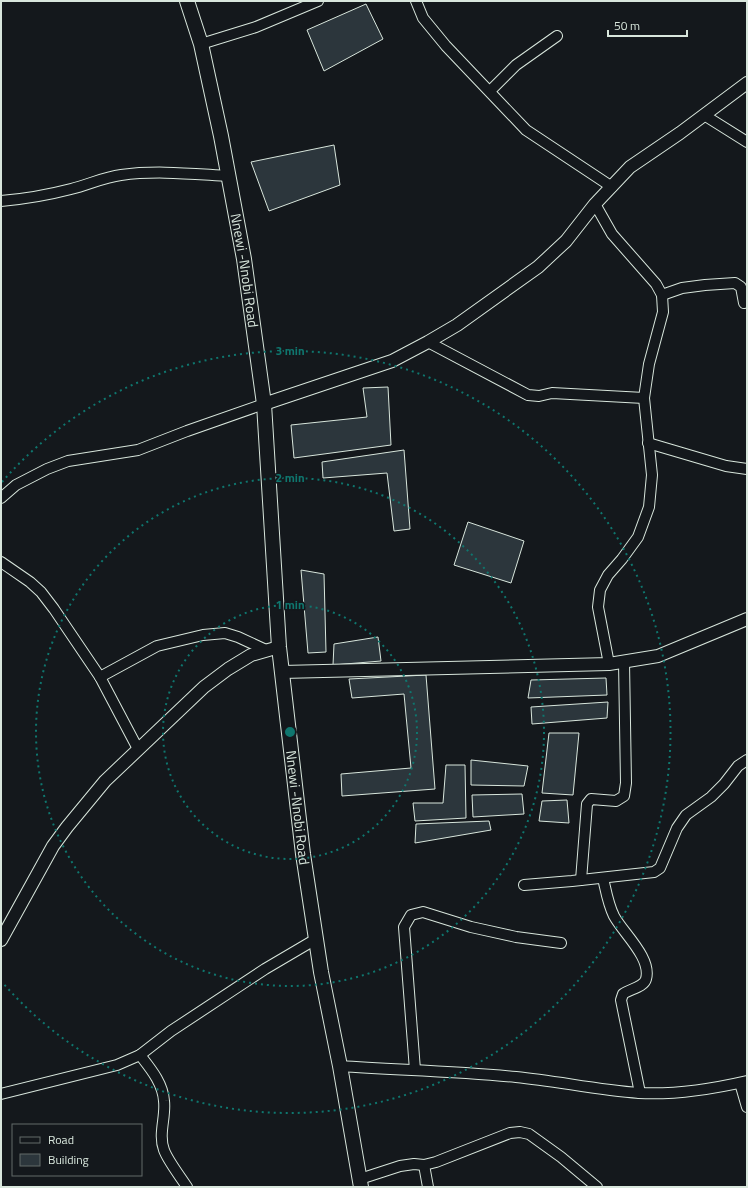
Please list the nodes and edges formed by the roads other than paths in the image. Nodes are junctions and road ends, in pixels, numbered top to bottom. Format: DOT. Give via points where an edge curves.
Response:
graph roads {
  1 [pos="186,1"];
  2 [pos="318,1"];
  3 [pos="416,1"];
  4 [pos="557,36"];
  5 [pos="201,44"];
  6 [pos="747,83"];
  7 [pos="490,91"];
  8 [pos="704,116"];
  9 [pos="747,142"];
  10 [pos="229,176"];
  11 [pos="612,187"];
  12 [pos="1,201"];
  13 [pos="596,204"];
  14 [pos="662,295"];
  15 [pos="744,303"];
  16 [pos="428,342"];
  17 [pos="644,398"];
  18 [pos="264,404"];
  19 [pos="648,443"];
  20 [pos="747,469"];
  21 [pos="1,498"];
  22 [pos="1,562"];
  23 [pos="747,619"];
  24 [pos="272,649"];
  25 [pos="624,662"];
  26 [pos="609,664"];
  27 [pos="282,672"];
  28 [pos="100,677"];
  29 [pos="138,749"];
  30 [pos="747,760"];
  31 [pos="603,878"];
  32 [pos="581,880"];
  33 [pos="524,885"];
  34 [pos="316,939"];
  35 [pos="1,940"];
  36 [pos="560,943"];
  37 [pos="140,1055"];
  38 [pos="340,1066"];
  39 [pos="415,1070"];
  40 [pos="743,1082"];
  41 [pos="640,1093"];
  42 [pos="1,1094"];
  43 [pos="747,1107"];
  44 [pos="424,1165"];
  45 [pos="361,1183"];
  46 [pos="187,1187"];
  47 [pos="428,1187"];
  48 [pos="597,1187"];
  1 -- 5 [label="main road, Nnewi -Nnobi Road"];
  2 -- 5 [label="street" via="256,27"];
  3 -- 7 [label="street" via="423,18 446,46"];
  4 -- 7 [label="street" via="516,65"];
  5 -- 10 [label="main road, Nnewi -Nnobi Road"];
  6 -- 8 [label="street"];
  7 -- 11 [label="street" via="526,130"];
  8 -- 9 [label="street"];
  8 -- 11 [label="street" via="630,167"];
  10 -- 12 [label="street" via="150,172 120,175 48,194"];
  10 -- 18 [label="main road, Nnewi -Nnobi Road" via="244,259"];
  11 -- 13 [label="street"];
  13 -- 14 [label="street" via="612,234 656,284"];
  13 -- 16 [label="street" via="566,241 538,267 457,325"];
  14 -- 15 [label="street" via="682,288 735,283 741,287"];
  14 -- 17 [label="street" via="663,312 648,364"];
  16 -- 17 [label="street" via="528,395 552,393"];
  16 -- 18 [label="street" via="392,361"];
  17 -- 19 [label="street"];
  18 -- 21 [label="street" via="138,450 68,462 47,469 16,485"];
  18 -- 24 [label="main road, Nnewi -Nnobi Road"];
  19 -- 20 [label="street" via="726,466"];
  19 -- 26 [label="street" via="652,475 649,507 638,536 608,575 600,590 598,607"];
  22 -- 28 [label="street" via="40,592"];
  23 -- 25 [label="street" via="658,656"];
  24 -- 27 [label="main road, Nnewi -Nnobi Road"];
  24 -- 28 [label="street" via="225,633 203,635 157,646"];
  24 -- 29 [label="street" via="251,655 228,668"];
  25 -- 26 [label="street"];
  25 -- 32 [label="street" via="624,796 616,801 591,799 587,804"];
  26 -- 27 [label="street"];
  27 -- 34 [label="main road, Nnewi -Nnobi Road" via="301,840"];
  28 -- 29 [label="street"];
  29 -- 35 [label="street" via="105,781 53,846"];
  30 -- 31 [label="street" via="738,766 711,797 686,814 677,828 660,868 654,872"];
  31 -- 32 [label="street"];
  31 -- 41 [label="street" via="614,917 642,955 646,968 646,978 642,985 624,994 621,1000"];
  32 -- 33 [label="street"];
  34 -- 37 [label="street" via="265,969 171,1031"];
  34 -- 38 [label="main road, Nnewi -Nnobi Road"];
  36 -- 39 [label="street" via="471,927 423,912 411,915 404,928"];
  37 -- 42 [label="street" via="117,1065"];
  37 -- 46 [label="street" via="155,1074 164,1100 161,1137 164,1150"];
  38 -- 39 [label="street"];
  38 -- 45 [label="main road, Nnewi -Nnobi Road"];
  39 -- 41 [label="street" via="514,1077"];
  40 -- 41 [label="street" via="681,1092"];
  40 -- 43 [label="street"];
  44 -- 45 [label="street" via="400,1166"];
  44 -- 47 [label="street"];
  44 -- 48 [label="street" via="510,1133 520,1132 529,1134"];
}
